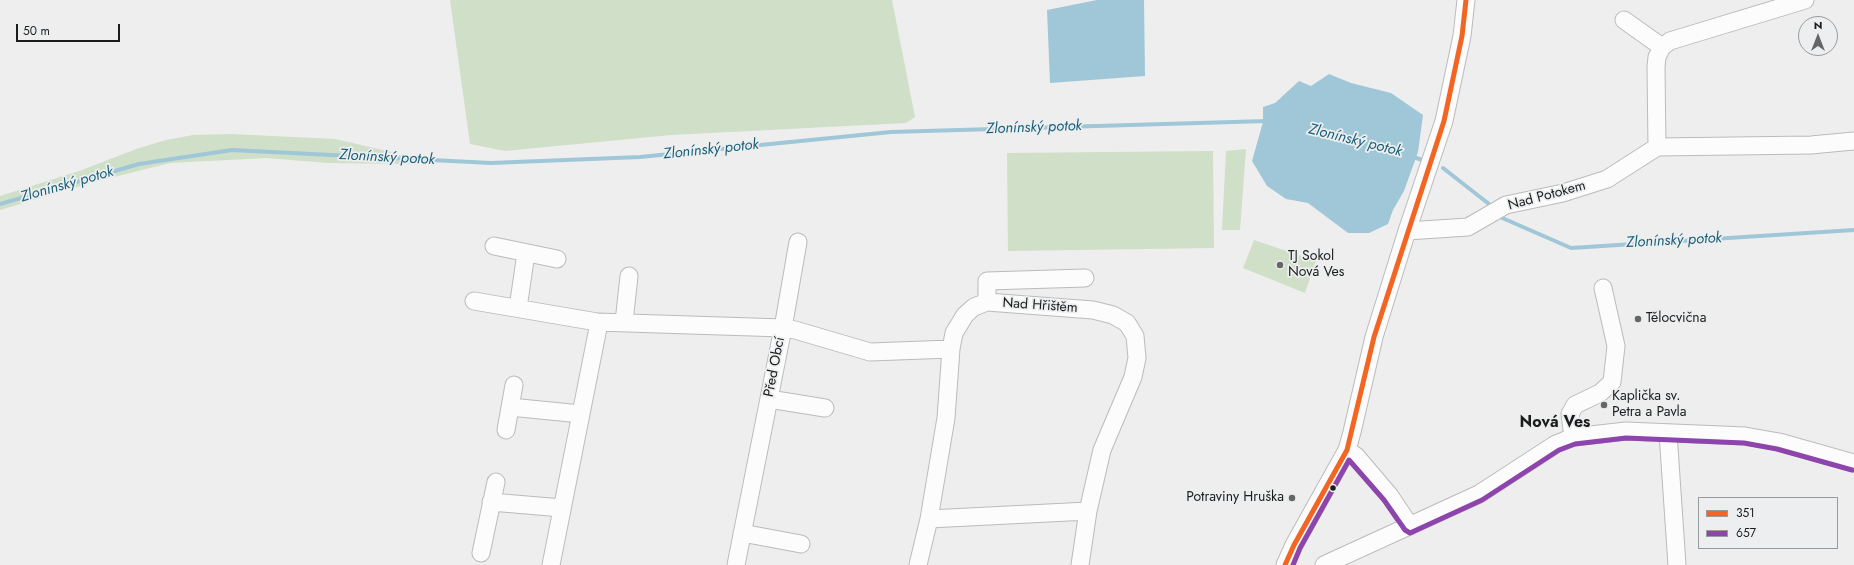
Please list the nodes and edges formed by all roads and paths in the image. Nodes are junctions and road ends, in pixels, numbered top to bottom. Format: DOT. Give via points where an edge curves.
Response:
graph roads {
  1 [pos="1466,0"];
  2 [pos="1805,0"];
  3 [pos="1624,20"];
  4 [pos="1662,47"];
  5 [pos="1854,141"];
  6 [pos="1657,147"];
  7 [pos="1407,231"];
  8 [pos="798,242"];
  9 [pos="494,246"];
  10 [pos="526,253"];
  11 [pos="557,259"];
  12 [pos="629,276"];
  13 [pos="1085,278"];
  14 [pos="1046,280"];
  15 [pos="1603,288"];
  16 [pos="474,301"];
  17 [pos="987,302"];
  18 [pos="1047,305"];
  19 [pos="518,308"];
  20 [pos="597,322"];
  21 [pos="624,322"];
  22 [pos="783,328"];
  23 [pos="951,349"];
  24 [pos="514,385"];
  25 [pos="769,398"];
  26 [pos="510,407"];
  27 [pos="825,408"];
  28 [pos="581,414"];
  29 [pos="506,430"];
  30 [pos="1668,433"];
  31 [pos="1573,438"];
  32 [pos="1346,450"];
  33 [pos="1854,463"];
  34 [pos="496,482"];
  35 [pos="491,502"];
  36 [pos="562,508"];
  37 [pos="1088,512"];
  38 [pos="929,519"];
  39 [pos="1410,526"];
  40 [pos="742,533"];
  41 [pos="801,544"];
  42 [pos="480,553"];
  43 [pos="551,565"];
  44 [pos="736,565"];
  45 [pos="918,565"];
  46 [pos="1080,565"];
  47 [pos="1285,565"];
  48 [pos="1324,565"];
  49 [pos="1677,565"];
  1 -- 7 [label="street" via="1462,36 1444,121"];
  2 -- 4 [label="street" via="1670,41"];
  3 -- 4 [label="street"];
  4 -- 6 [label="street" via="1656,67"];
  5 -- 6 [label="street" via="1811,145"];
  6 -- 7 [label="street, Nad Potokem" via="1607,179 1563,193 1506,205 1468,227"];
  7 -- 32 [label="street" via="1374,337"];
  8 -- 22 [label="street"];
  9 -- 10 [label="street"];
  10 -- 11 [label="street"];
  10 -- 19 [label="street"];
  12 -- 21 [label="street"];
  13 -- 14 [label="street"];
  14 -- 17 [label="street" via="987,281"];
  14 -- 18 [label="street"];
  15 -- 31 [label="street" via="1616,346 1612,382 1600,392 1575,405 1570,414"];
  16 -- 19 [label="street, Před Obcí"];
  17 -- 18 [label="street, Nad Hřištěm"];
  17 -- 23 [label="street, Nad Hřištěm" via="974,307 965,315 954,333"];
  18 -- 37 [label="street, Nad Hřištěm" via="1114,315 1127,323 1135,336 1137,358 1133,377 1102,450"];
  19 -- 20 [label="street, Před Obcí"];
  20 -- 21 [label="street, Před Obcí"];
  20 -- 28 [label="street" via="599,323"];
  21 -- 22 [label="street, Před Obcí"];
  22 -- 23 [label="street" via="870,352"];
  22 -- 25 [label="street, Před Obcí"];
  23 -- 38 [label="street, Nad Hřištěm" via="946,418"];
  24 -- 26 [label="street"];
  25 -- 27 [label="street"];
  25 -- 40 [label="street, Před Obcí"];
  26 -- 28 [label="street"];
  26 -- 29 [label="street"];
  28 -- 36 [label="street"];
  30 -- 31 [label="street" via="1626,431"];
  30 -- 33 [label="street" via="1745,436 1779,442"];
  30 -- 49 [label="street"];
  31 -- 39 [label="street" via="1556,444 1479,494"];
  32 -- 39 [label="street" via="1356,456 1390,496"];
  32 -- 47 [label="street"];
  34 -- 35 [label="street"];
  35 -- 36 [label="street"];
  35 -- 42 [label="street"];
  36 -- 43 [label="street"];
  37 -- 38 [label="street"];
  37 -- 46 [label="street, Nad Hřištěm"];
  38 -- 45 [label="street, Nad Hřištěm"];
  39 -- 48 [label="street"];
  40 -- 41 [label="street"];
  40 -- 44 [label="street, Před Obcí"];
}
